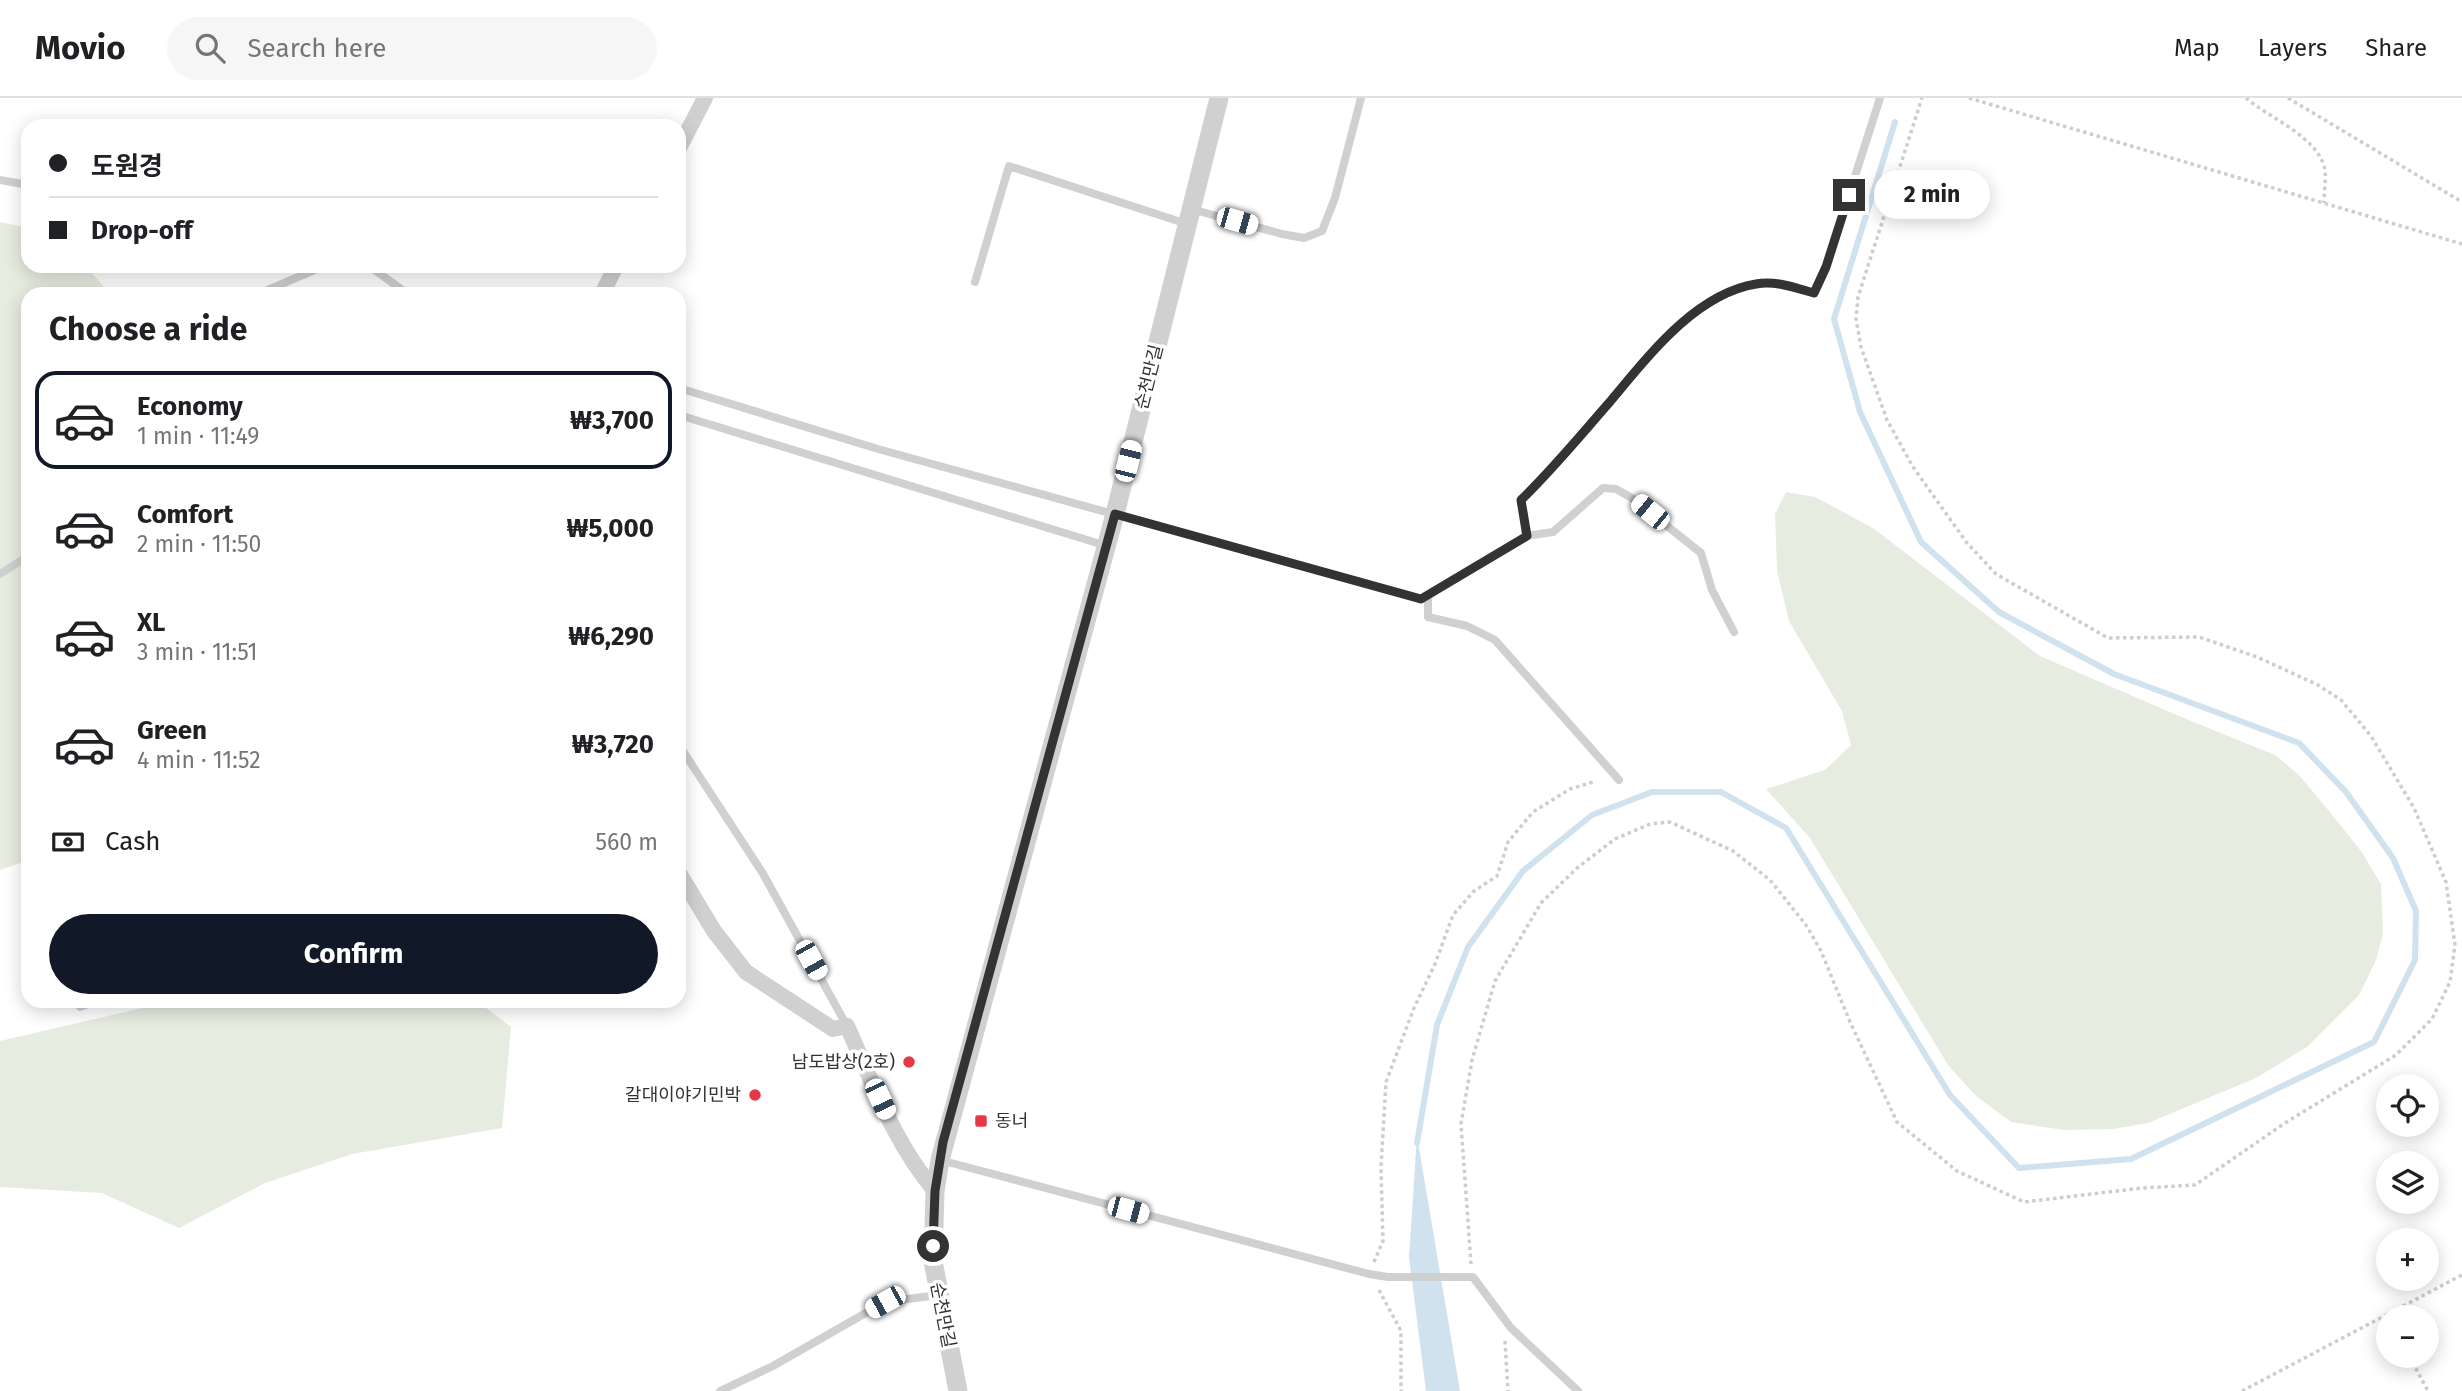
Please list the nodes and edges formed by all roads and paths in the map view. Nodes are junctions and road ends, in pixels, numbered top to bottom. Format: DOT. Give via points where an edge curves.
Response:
graph roads {
  1 [pos="705,98"];
  2 [pos="1219,98"];
  3 [pos="1361,98"];
  4 [pos="1880,98"];
  5 [pos="1922,98"];
  6 [pos="1969,98"];
  7 [pos="2246,98"];
  8 [pos="2288,98"];
  9 [pos="686,135"];
  10 [pos="0,180"];
  11 [pos="21,184"];
  12 [pos="2462,202"];
  13 [pos="2323,203"];
  14 [pos="1189,217"];
  15 [pos="2462,244"];
  16 [pos="308,273"];
  17 [pos="379,273"];
  18 [pos="975,282"];
  19 [pos="274,287"];
  20 [pos="398,287"];
  21 [pos="686,390"];
  22 [pos="686,417"];
  23 [pos="1115,514"];
  24 [pos="1527,536"];
  25 [pos="1107,546"];
  26 [pos="21,560"];
  27 [pos="0,574"];
  28 [pos="1428,596"];
  29 [pos="1734,632"];
  30 [pos="686,756"];
  31 [pos="1619,780"];
  32 [pos="1593,782"];
  33 [pos="686,885"];
  34 [pos="847,1026"];
  35 [pos="940,1160"];
  36 [pos="935,1191"];
  37 [pos="1369,1274"];
  38 [pos="2462,1275"];
  39 [pos="1473,1277"];
  40 [pos="938,1295"];
  41 [pos="2408,1305"];
  42 [pos="2376,1322"];
  43 [pos="1511,1328"];
  44 [pos="2416,1368"];
  45 [pos="720,1391"];
  46 [pos="958,1391"];
  47 [pos="1401,1391"];
  48 [pos="1508,1391"];
  49 [pos="1578,1391"];
  50 [pos="2242,1391"];
  51 [pos="2428,1391"];
  1 -- 9 [label="street"];
  2 -- 14 [label="street, 순천만길"];
  3 -- 14 [label="lane" via="1322,231 1304,238"];
  4 -- 24 [label="lane" via="1814,293 1757,283 1734,290 1686,319 1521,500"];
  5 -- 39 [label="path" via="1858,297 1856,318 1861,347 1887,421 1913,467 1967,543 1996,574 2108,638 2199,638 2257,657 2340,700 2371,736 2414,808 2446,882 2455,945 2450,982 2432,1019 2396,1055 2194,1185 2024,1202 1957,1171 1897,1122 1821,951 1770,880 1733,851 1670,822 1650,824 1615,839 1541,903 1495,981 1472,1060 1461,1124"];
  6 -- 13 [label="path"];
  7 -- 13 [label="path" via="2304,139 2321,157"];
  8 -- 12 [label="path"];
  10 -- 11 [label="lane"];
  13 -- 15 [label="path"];
  14 -- 18 [label="lane" via="1009,166"];
  14 -- 23 [label="street, 순천만길"];
  16 -- 19 [label="lane"];
  17 -- 20 [label="lane"];
  21 -- 23 [label="lane"];
  22 -- 25 [label="lane"];
  23 -- 25 [label="street, 순천만길"];
  23 -- 28 [label="lane" via="1421,599"];
  24 -- 28 [label="lane"];
  24 -- 29 [label="lane" via="1553,531 1603,488 1616,489 1701,553 1712,590"];
  25 -- 35 [label="street, 순천만길"];
  26 -- 27 [label="lane"];
  28 -- 31 [label="lane" via="1428,617 1467,626 1495,639"];
  30 -- 34 [label="lane" via="762,872"];
  32 -- 37 [label="path" via="1570,789 1533,812 1508,842 1497,876 1474,891 1453,915 1386,1082 1383,1241"];
  33 -- 34 [label="street" via="713,931 746,972 833,1029"];
  34 -- 36 [label="street" via="903,1148"];
  35 -- 36 [label="street, 순천만길"];
  35 -- 37 [label="lane"];
  36 -- 40 [label="street, 순천만길" via="933,1246"];
  37 -- 39 [label="lane"];
  37 -- 47 [label="path" via="1401,1331"];
  38 -- 41 [label="path"];
  39 -- 43 [label="lane"];
  40 -- 45 [label="lane" via="885,1302"];
  40 -- 46 [label="street, 순천만길"];
  42 -- 50 [label="path"];
  43 -- 48 [label="path" via="1504,1344"];
  43 -- 49 [label="lane"];
  44 -- 51 [label="path"];
}
